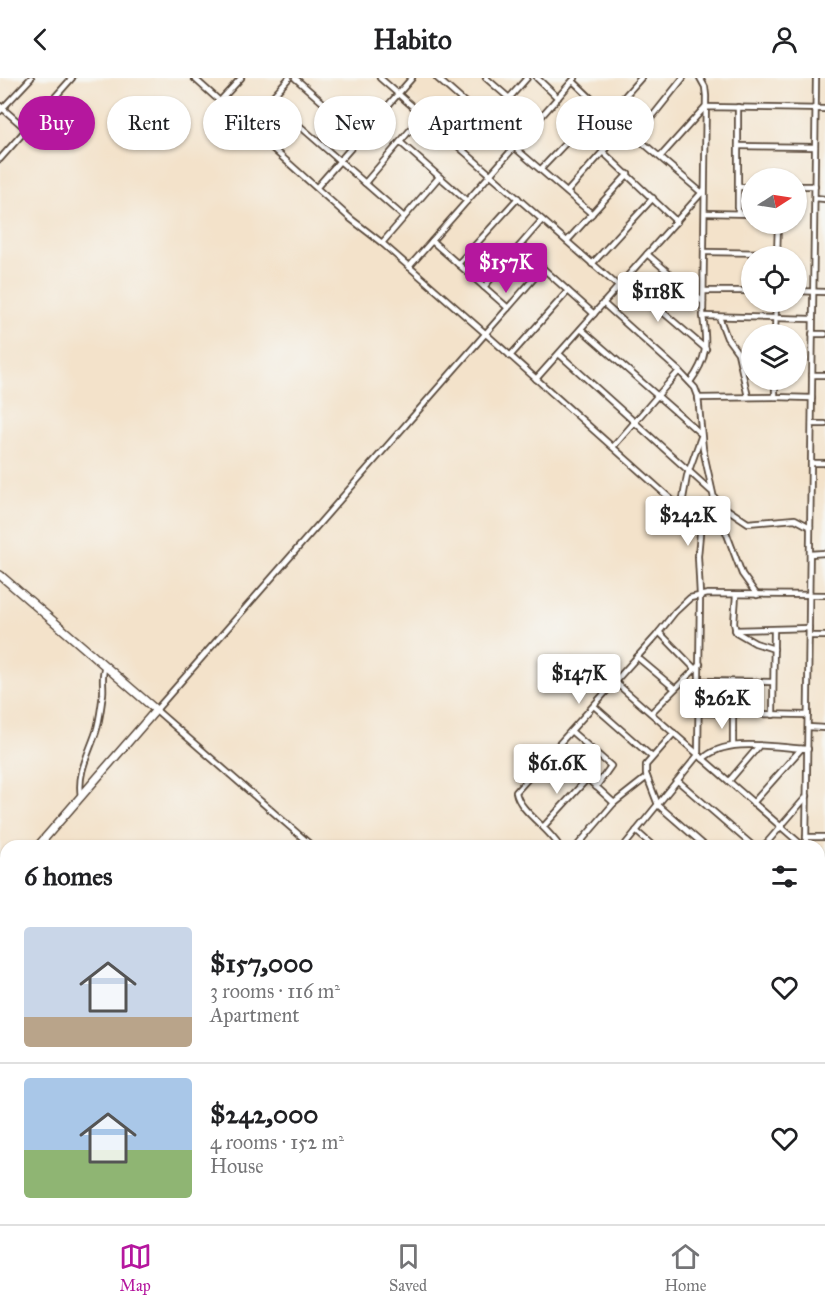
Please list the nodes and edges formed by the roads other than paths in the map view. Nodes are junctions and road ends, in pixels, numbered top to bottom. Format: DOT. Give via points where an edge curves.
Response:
graph roads {
  1 [pos="31,78"];
  2 [pos="72,78"];
  3 [pos="195,78"];
  4 [pos="241,78"];
  5 [pos="289,78"];
  6 [pos="295,78"];
  7 [pos="380,78"];
  8 [pos="412,78"];
  9 [pos="437,78"];
  10 [pos="486,78"];
  11 [pos="527,78"];
  12 [pos="537,78"];
  13 [pos="641,78"];
  14 [pos="683,78"];
  15 [pos="700,78"];
  16 [pos="816,78"];
  17 [pos="574,80"];
  18 [pos="398,94"];
  19 [pos="56,96"];
  20 [pos="213,96"];
  21 [pos="224,96"];
  22 [pos="273,96"];
  23 [pos="315,96"];
  24 [pos="396,96"];
  25 [pos="457,96"];
  26 [pos="507,96"];
  27 [pos="511,96"];
  28 [pos="556,96"];
  29 [pos="560,96"];
  30 [pos="589,96"];
  31 [pos="625,96"];
  32 [pos="556,100"];
  33 [pos="408,102"];
  34 [pos="705,107"];
  35 [pos="738,107"];
  36 [pos="1,108"];
  37 [pos="815,109"];
  38 [pos="825,109"];
  39 [pos="544,114"];
  40 [pos="654,114"];
  41 [pos="18,122"];
  42 [pos="302,128"];
  43 [pos="408,133"];
  44 [pos="18,138"];
  45 [pos="400,142"];
  46 [pos="738,146"];
  47 [pos="815,147"];
  48 [pos="274,150"];
  49 [pos="349,150"];
  50 [pos="463,150"];
  51 [pos="511,150"];
  52 [pos="518,150"];
  53 [pos="559,150"];
  54 [pos="653,150"];
  55 [pos="603,152"];
  56 [pos="661,156"];
  57 [pos="0,159"];
  58 [pos="340,161"];
  59 [pos="541,169"];
  60 [pos="490,174"];
  61 [pos="628,174"];
  62 [pos="439,177"];
  63 [pos="365,183"];
  64 [pos="807,186"];
  65 [pos="815,186"];
  66 [pos="318,187"];
  67 [pos="738,187"];
  68 [pos="703,191"];
  69 [pos="567,192"];
  70 [pos="518,198"];
  71 [pos="653,198"];
  72 [pos="814,198"];
  73 [pos="825,199"];
  74 [pos="467,201"];
  75 [pos="705,213"];
  76 [pos="738,213"];
  77 [pos="741,213"];
  78 [pos="592,214"];
  79 [pos="404,217"];
  80 [pos="542,220"];
  81 [pos="678,222"];
  82 [pos="432,241"];
  83 [pos="567,241"];
  84 [pos="382,243"];
  85 [pos="519,247"];
  86 [pos="705,252"];
  87 [pos="647,254"];
  88 [pos="741,254"];
  89 [pos="458,264"];
  90 [pos="592,264"];
  91 [pos="409,267"];
  92 [pos="543,268"];
  93 [pos="624,279"];
  94 [pos="618,286"];
  95 [pos="484,287"];
  96 [pos="568,291"];
  97 [pos="704,291"];
  98 [pos="741,291"];
  99 [pos="807,291"];
  100 [pos="812,291"];
  101 [pos="825,292"];
  102 [pos="703,302"];
  103 [pos="603,303"];
  104 [pos="508,308"];
  105 [pos="775,312"];
  106 [pos="594,314"];
  107 [pos="703,316"];
  108 [pos="718,316"];
  109 [pos="775,318"];
  110 [pos="812,318"];
  111 [pos="775,324"];
  112 [pos="581,329"];
  113 [pos="486,334"];
  114 [pos="812,334"];
  115 [pos="825,334"];
  116 [pos="706,350"];
  117 [pos="559,354"];
  118 [pos="510,356"];
  119 [pos="679,371"];
  120 [pos="812,375"];
  121 [pos="825,375"];
  122 [pos="536,379"];
  123 [pos="690,382"];
  124 [pos="775,390"];
  125 [pos="657,395"];
  126 [pos="748,397"];
  127 [pos="775,397"];
  128 [pos="698,398"];
  129 [pos="812,398"];
  130 [pos="636,421"];
  131 [pos="812,424"];
  132 [pos="825,424"];
  133 [pos="700,435"];
  134 [pos="613,447"];
  135 [pos="811,463"];
  136 [pos="825,463"];
  137 [pos="688,470"];
  138 [pos="712,492"];
  139 [pos="715,503"];
  140 [pos="681,504"];
  141 [pos="810,527"];
  142 [pos="810,554"];
  143 [pos="825,554"];
  144 [pos="0,575"];
  145 [pos="700,595"];
  146 [pos="735,595"];
  147 [pos="757,595"];
  148 [pos="810,595"];
  149 [pos="825,595"];
  150 [pos="809,628"];
  151 [pos="735,630"];
  152 [pos="774,630"];
  153 [pos="659,632"];
  154 [pos="809,636"];
  155 [pos="825,636"];
  156 [pos="774,649"];
  157 [pos="637,657"];
  158 [pos="700,664"];
  159 [pos="105,666"];
  160 [pos="695,669"];
  161 [pos="699,681"];
  162 [pos="615,682"];
  163 [pos="773,682"];
  164 [pos="674,688"];
  165 [pos="594,706"];
  166 [pos="156,710"];
  167 [pos="651,713"];
  168 [pos="699,713"];
  169 [pos="733,714"];
  170 [pos="773,715"];
  171 [pos="808,715"];
  172 [pos="808,727"];
  173 [pos="825,728"];
  174 [pos="571,731"];
  175 [pos="674,733"];
  176 [pos="734,746"];
  177 [pos="758,746"];
  178 [pos="555,749"];
  179 [pos="801,749"];
  180 [pos="808,749"];
  181 [pos="698,754"];
  182 [pos="652,757"];
  183 [pos="703,759"];
  184 [pos="647,777"];
  185 [pos="587,779"];
  186 [pos="678,781"];
  187 [pos="729,781"];
  188 [pos="596,787"];
  189 [pos="81,796"];
  190 [pos="807,796"];
  191 [pos="614,803"];
  192 [pos="753,803"];
  193 [pos="658,805"];
  194 [pos="544,826"];
  195 [pos="781,826"];
  196 [pos="636,831"];
  197 [pos="806,837"];
  198 [pos="825,837"];
  199 [pos="43,840"];
  200 [pos="305,840"];
  201 [pos="554,840"];
  202 [pos="583,840"];
  203 [pos="629,840"];
  204 [pos="646,840"];
  205 [pos="698,840"];
  206 [pos="746,840"];
  207 [pos="769,840"];
  208 [pos="798,840"];
  209 [pos="806,840"];
  1 -- 36 [label="street"];
  2 -- 19 [label="street"];
  3 -- 20 [label="street"];
  4 -- 21 [label="street"];
  5 -- 22 [label="street"];
  6 -- 23 [label="street"];
  7 -- 18 [label="street"];
  8 -- 18 [label="street"];
  9 -- 25 [label="street"];
  10 -- 26 [label="street"];
  11 -- 27 [label="street"];
  12 -- 28 [label="street"];
  13 -- 31 [label="street"];
  14 -- 40 [label="street"];
  15 -- 34 [label="street" via="706,91"];
  16 -- 37 [label="street"];
  17 -- 29 [label="street"];
  17 -- 30 [label="street"];
  18 -- 24 [label="street"];
  18 -- 33 [label="street"];
  32 -- 39 [label="street"];
  34 -- 35 [label="street"];
  34 -- 56 [label="street"];
  34 -- 68 [label="street"];
  35 -- 37 [label="street"];
  35 -- 46 [label="street"];
  36 -- 41 [label="street"];
  37 -- 38 [label="street"];
  37 -- 47 [label="street"];
  42 -- 58 [label="street"];
  43 -- 45 [label="street"];
  44 -- 57 [label="street"];
  45 -- 62 [label="street"];
  45 -- 63 [label="street"];
  46 -- 47 [label="street"];
  46 -- 67 [label="street"];
  47 -- 65 [label="street"];
  48 -- 66 [label="street"];
  49 -- 58 [label="street"];
  50 -- 60 [label="street"];
  51 -- 60 [label="street"];
  52 -- 59 [label="street"];
  53 -- 59 [label="street"];
  54 -- 56 [label="street"];
  55 -- 61 [label="street"];
  55 -- 69 [label="street"];
  56 -- 68 [label="street"];
  58 -- 63 [label="street"];
  58 -- 66 [label="street"];
  59 -- 69 [label="street"];
  60 -- 70 [label="street"];
  60 -- 74 [label="street"];
  61 -- 71 [label="street"];
  61 -- 78 [label="street"];
  62 -- 74 [label="street"];
  62 -- 79 [label="street"];
  63 -- 79 [label="street"];
  64 -- 65 [label="street"];
  65 -- 72 [label="street"];
  66 -- 84 [label="street"];
  67 -- 76 [label="street"];
  68 -- 75 [label="street"];
  68 -- 81 [label="street"];
  69 -- 78 [label="street"];
  70 -- 80 [label="street"];
  70 -- 89 [label="street"];
  71 -- 81 [label="street"];
  71 -- 90 [label="street"];
  72 -- 73 [label="street"];
  72 -- 100 [label="street"];
  74 -- 82 [label="street"];
  75 -- 76 [label="street"];
  75 -- 86 [label="street"];
  76 -- 77 [label="street"];
  78 -- 83 [label="street"];
  79 -- 84 [label="street"];
  80 -- 83 [label="street"];
  80 -- 85 [label="street"];
  81 -- 87 [label="street"];
  82 -- 89 [label="street"];
  82 -- 91 [label="street"];
  83 -- 90 [label="street"];
  84 -- 91 [label="street"];
  85 -- 92 [label="street"];
  85 -- 95 [label="street"];
  86 -- 88 [label="street"];
  86 -- 97 [label="street"];
  87 -- 93 [label="street"];
  87 -- 102 [label="street"];
  89 -- 95 [label="street"];
  90 -- 94 [label="street"];
  91 -- 113 [label="street"];
  92 -- 96 [label="street"];
  92 -- 104 [label="street"];
  93 -- 94 [label="street"];
  93 -- 116 [label="street"];
  94 -- 103 [label="street"];
  95 -- 104 [label="street"];
  96 -- 106 [label="street"];
  96 -- 118 [label="street"];
  97 -- 98 [label="street"];
  97 -- 102 [label="street"];
  99 -- 100 [label="street"];
  100 -- 101 [label="street"];
  100 -- 110 [label="street"];
  102 -- 107 [label="street"];
  103 -- 106 [label="street"];
  103 -- 119 [label="street"];
  104 -- 113 [label="street"];
  105 -- 109 [label="street"];
  106 -- 112 [label="street"];
  107 -- 108 [label="street"];
  107 -- 116 [label="street"];
  108 -- 109 [label="street"];
  108 -- 126 [label="street" via="740,357"];
  109 -- 110 [label="street"];
  109 -- 111 [label="street"];
  110 -- 114 [label="street"];
  112 -- 117 [label="street"];
  112 -- 125 [label="street"];
  113 -- 118 [label="street"];
  113 -- 166 [label="street"];
  114 -- 115 [label="street"];
  114 -- 120 [label="street"];
  116 -- 123 [label="street"];
  117 -- 122 [label="street"];
  117 -- 130 [label="street"];
  118 -- 122 [label="street"];
  119 -- 123 [label="street"];
  119 -- 125 [label="street"];
  120 -- 121 [label="street"];
  120 -- 129 [label="street"];
  122 -- 134 [label="street"];
  123 -- 128 [label="street"];
  124 -- 127 [label="street"];
  125 -- 130 [label="street"];
  125 -- 133 [label="street"];
  126 -- 127 [label="street"];
  126 -- 128 [label="street"];
  127 -- 129 [label="street"];
  128 -- 133 [label="street"];
  129 -- 131 [label="street"];
  130 -- 134 [label="street"];
  130 -- 137 [label="street"];
  131 -- 132 [label="street"];
  131 -- 135 [label="street"];
  133 -- 137 [label="street"];
  133 -- 138 [label="street"];
  134 -- 140 [label="street"];
  135 -- 136 [label="street"];
  135 -- 141 [label="street"];
  137 -- 138 [label="street"];
  137 -- 140 [label="street"];
  138 -- 139 [label="street"];
  138 -- 141 [label="street" via="721,505 750,524 795,519"];
  139 -- 140 [label="street"];
  139 -- 147 [label="street" via="742,574"];
  140 -- 145 [label="street" via="684,515 700,531"];
  141 -- 142 [label="street"];
  142 -- 143 [label="street"];
  142 -- 148 [label="street"];
  144 -- 159 [label="main road"];
  145 -- 146 [label="street"];
  145 -- 153 [label="street" via="690,598"];
  145 -- 158 [label="street"];
  146 -- 147 [label="street"];
  146 -- 151 [label="street"];
  147 -- 148 [label="street"];
  148 -- 149 [label="street"];
  148 -- 150 [label="street"];
  150 -- 152 [label="street"];
  150 -- 154 [label="street"];
  151 -- 152 [label="street"];
  151 -- 156 [label="street" via="750,641"];
  152 -- 156 [label="street"];
  153 -- 157 [label="street"];
  153 -- 160 [label="street"];
  154 -- 155 [label="street"];
  154 -- 171 [label="street"];
  156 -- 163 [label="street"];
  157 -- 162 [label="street"];
  157 -- 164 [label="street"];
  158 -- 160 [label="street"];
  158 -- 161 [label="street"];
  159 -- 166 [label="main road"];
  159 -- 189 [label="street" via="98,722 81,772"];
  160 -- 164 [label="street"];
  161 -- 163 [label="street"];
  161 -- 168 [label="street"];
  162 -- 165 [label="street"];
  162 -- 167 [label="street"];
  163 -- 170 [label="street"];
  164 -- 167 [label="street"];
  165 -- 174 [label="street"];
  165 -- 182 [label="street"];
  166 -- 189 [label="main road"];
  166 -- 200 [label="street"];
  167 -- 175 [label="street"];
  168 -- 169 [label="street"];
  168 -- 181 [label="street"];
  169 -- 170 [label="street"];
  169 -- 176 [label="street"];
  170 -- 171 [label="street"];
  171 -- 172 [label="street"];
  172 -- 173 [label="street"];
  172 -- 180 [label="street"];
  174 -- 178 [label="street"];
  174 -- 188 [label="street" via="610,765"];
  175 -- 181 [label="street"];
  175 -- 182 [label="street"];
  176 -- 177 [label="street"];
  176 -- 183 [label="street" via="714,751"];
  177 -- 179 [label="street"];
  177 -- 187 [label="street"];
  178 -- 185 [label="street"];
  178 -- 194 [label="street" via="516,792 520,804"];
  179 -- 180 [label="street"];
  179 -- 192 [label="street"];
  180 -- 190 [label="street"];
  181 -- 183 [label="street"];
  181 -- 186 [label="street"];
  182 -- 184 [label="street" via="645,768"];
  183 -- 187 [label="street"];
  184 -- 191 [label="street"];
  184 -- 193 [label="street"];
  185 -- 188 [label="street"];
  185 -- 194 [label="street"];
  186 -- 193 [label="street"];
  186 -- 206 [label="street"];
  187 -- 192 [label="street"];
  188 -- 191 [label="street"];
  189 -- 199 [label="main road"];
  190 -- 195 [label="street"];
  190 -- 197 [label="street"];
  191 -- 202 [label="street"];
  192 -- 195 [label="street"];
  193 -- 196 [label="street"];
  193 -- 205 [label="street"];
  194 -- 201 [label="street"];
  195 -- 207 [label="street"];
  195 -- 208 [label="street"];
  196 -- 203 [label="street"];
  196 -- 204 [label="street"];
  197 -- 198 [label="street"];
  197 -- 209 [label="street"];
}
